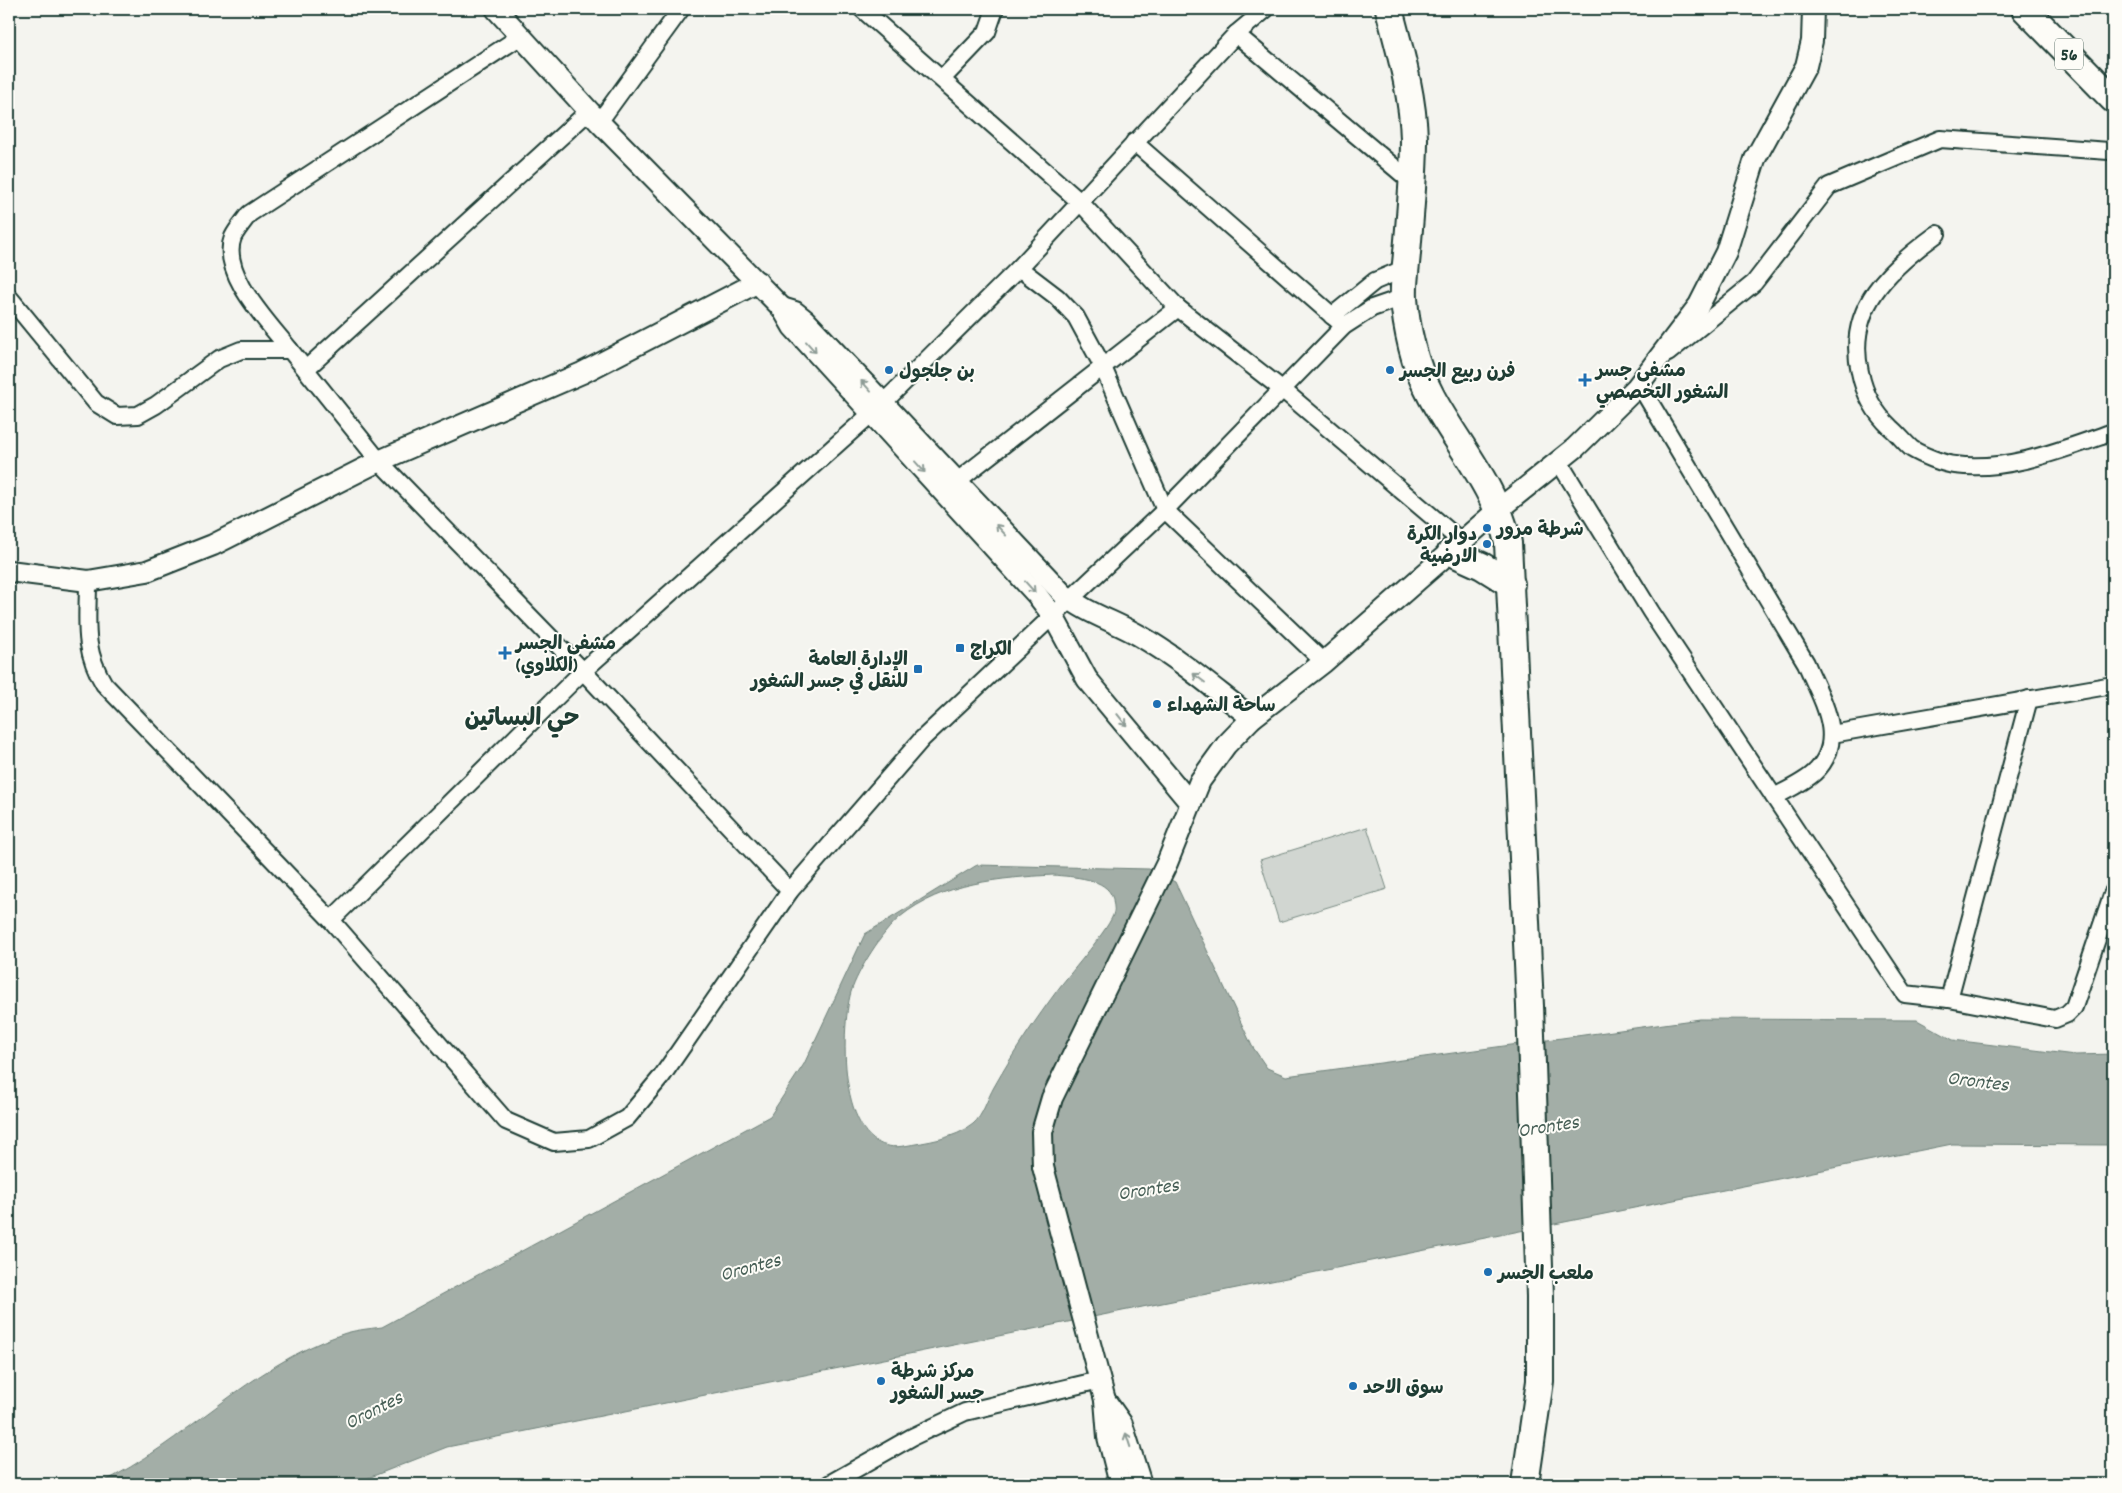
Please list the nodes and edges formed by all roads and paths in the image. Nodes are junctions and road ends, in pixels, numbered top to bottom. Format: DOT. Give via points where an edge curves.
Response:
graph roads {
  1 [pos="496,9"];
  2 [pos="681,9"];
  3 [pos="862,9"];
  4 [pos="995,9"];
  5 [pos="1266,9"];
  6 [pos="1389,9"];
  7 [pos="1813,9"];
  8 [pos="2025,9"];
  9 [pos="1236,34"];
  10 [pos="521,36"];
  11 [pos="943,78"];
  12 [pos="2113,99"];
  13 [pos="594,116"];
  14 [pos="1134,142"];
  15 [pos="2109,151"];
  16 [pos="1413,183"];
  17 [pos="1080,202"];
  18 [pos="1937,234"];
  19 [pos="1019,268"];
  20 [pos="1406,268"];
  21 [pos="758,282"];
  22 [pos="9,297"];
  23 [pos="1404,297"];
  24 [pos="1178,308"];
  25 [pos="1338,321"];
  26 [pos="290,350"];
  27 [pos="1102,365"];
  28 [pos="1651,368"];
  29 [pos="306,369"];
  30 [pos="1639,384"];
  31 [pos="1283,390"];
  32 [pos="877,409"];
  33 [pos="2113,432"];
  34 [pos="379,461"];
  35 [pos="1559,462"];
  36 [pos="956,482"];
  37 [pos="1499,509"];
  38 [pos="1165,510"];
  39 [pos="1456,547"];
  40 [pos="9,571"];
  41 [pos="88,581"];
  42 [pos="1511,584"];
  43 [pos="1070,600"];
  44 [pos="1053,616"];
  45 [pos="1324,662"];
  46 [pos="582,671"];
  47 [pos="2113,685"];
  48 [pos="2029,699"];
  49 [pos="1252,718"];
  50 [pos="1832,734"];
  51 [pos="1774,797"];
  52 [pos="1190,804"];
  53 [pos="790,892"];
  54 [pos="2113,892"];
  55 [pos="331,920"];
  56 [pos="1949,998"];
  57 [pos="1100,1380"];
  58 [pos="1105,1400"];
  59 [pos="829,1484"];
  60 [pos="1120,1484"];
  61 [pos="1140,1484"];
  62 [pos="1526,1484"];
  1 -- 10 [label="street"];
  2 -- 13 [label="street"];
  3 -- 11 [label="street"];
  4 -- 11 [label="street" via="987,32"];
  5 -- 9 [label="street"];
  6 -- 16 [label="main road" via="1408,86 1414,138"];
  7 -- 28 [label="street" via="1812,41 1802,78 1755,159 1719,270 1699,305"];
  8 -- 12 [label="main road, 56"];
  9 -- 14 [label="street"];
  9 -- 16 [label="street"];
  10 -- 13 [label="street"];
  10 -- 26 [label="street" via="249,214 233,237 230,258 242,286"];
  11 -- 17 [label="street"];
  13 -- 21 [label="street"];
  13 -- 29 [label="street"];
  14 -- 17 [label="street"];
  14 -- 25 [label="street"];
  15 -- 28 [label="street" via="1940,139 1829,186 1754,283"];
  16 -- 20 [label="main road"];
  17 -- 19 [label="street"];
  17 -- 24 [label="street"];
  18 -- 33 [label="street" via="1907,255 1888,274 1870,298 1860,324 1855,352 1863,386 1880,418 1914,450 1954,465 1994,465 2056,452"];
  19 -- 27 [label="street" via="1057,297 1076,317"];
  19 -- 32 [label="street"];
  20 -- 23 [label="main road"];
  20 -- 25 [label="street" via="1375,280"];
  21 -- 32 [label="street" via="782,308 793,327"];
  21 -- 34 [label="street" via="582,373"];
  22 -- 26 [label="street" via="96,402 117,416 138,415 220,359 241,350"];
  23 -- 25 [label="street"];
  23 -- 37 [label="main road" via="1412,348 1425,381 1445,422"];
  24 -- 27 [label="street"];
  24 -- 31 [label="street"];
  25 -- 31 [label="street"];
  26 -- 29 [label="street"];
  27 -- 36 [label="street"];
  27 -- 38 [label="street"];
  28 -- 30 [label="street"];
  29 -- 34 [label="street"];
  30 -- 35 [label="street"];
  30 -- 50 [label="street" via="1806,663"];
  31 -- 38 [label="street"];
  31 -- 39 [label="street"];
  32 -- 36 [label="street"];
  32 -- 44 [label="street, one-way"];
  32 -- 46 [label="street"];
  34 -- 41 [label="street" via="213,545 147,571"];
  34 -- 46 [label="street"];
  35 -- 37 [label="street"];
  35 -- 51 [label="street" via="1651,612"];
  43 -- 36 [label="street, one-way"];
  37 -- 39 [label="street"];
  37 -- 42 [label="main road" via="1508,543"];
  38 -- 43 [label="street"];
  38 -- 45 [label="street"];
  39 -- 42 [label="main road"];
  39 -- 45 [label="street"];
  40 -- 41 [label="street"];
  41 -- 55 [label="street" via="88,643 93,666 104,684"];
  42 -- 62 [label="main road" via="1540,1296 1540,1381"];
  43 -- 44 [label="street"];
  49 -- 43 [label="street, one-way" via="1162,650"];
  44 -- 52 [label="street, one-way" via="1087,679"];
  44 -- 53 [label="street" via="922,739"];
  45 -- 49 [label="street"];
  46 -- 53 [label="street"];
  46 -- 55 [label="street"];
  47 -- 48 [label="street"];
  48 -- 50 [label="street"];
  48 -- 56 [label="street"];
  49 -- 52 [label="street" via="1226,745 1200,781"];
  50 -- 51 [label="street" via="1828,756 1813,774"];
  51 -- 56 [label="street" via="1905,994"];
  52 -- 57 [label="street" via="1167,863 1052,1098 1042,1132 1043,1167"];
  53 -- 55 [label="street" via="662,1076 627,1118 589,1139 554,1142 506,1121"];
  54 -- 56 [label="street" via="2074,1007 2067,1014 2054,1019"];
  57 -- 58 [label="street"];
  57 -- 59 [label="street" via="965,1412 912,1437"];
  58 -- 60 [label="street" via="1108,1437"];
  61 -- 58 [label="street, one-way" via="1122,1424"];
}
